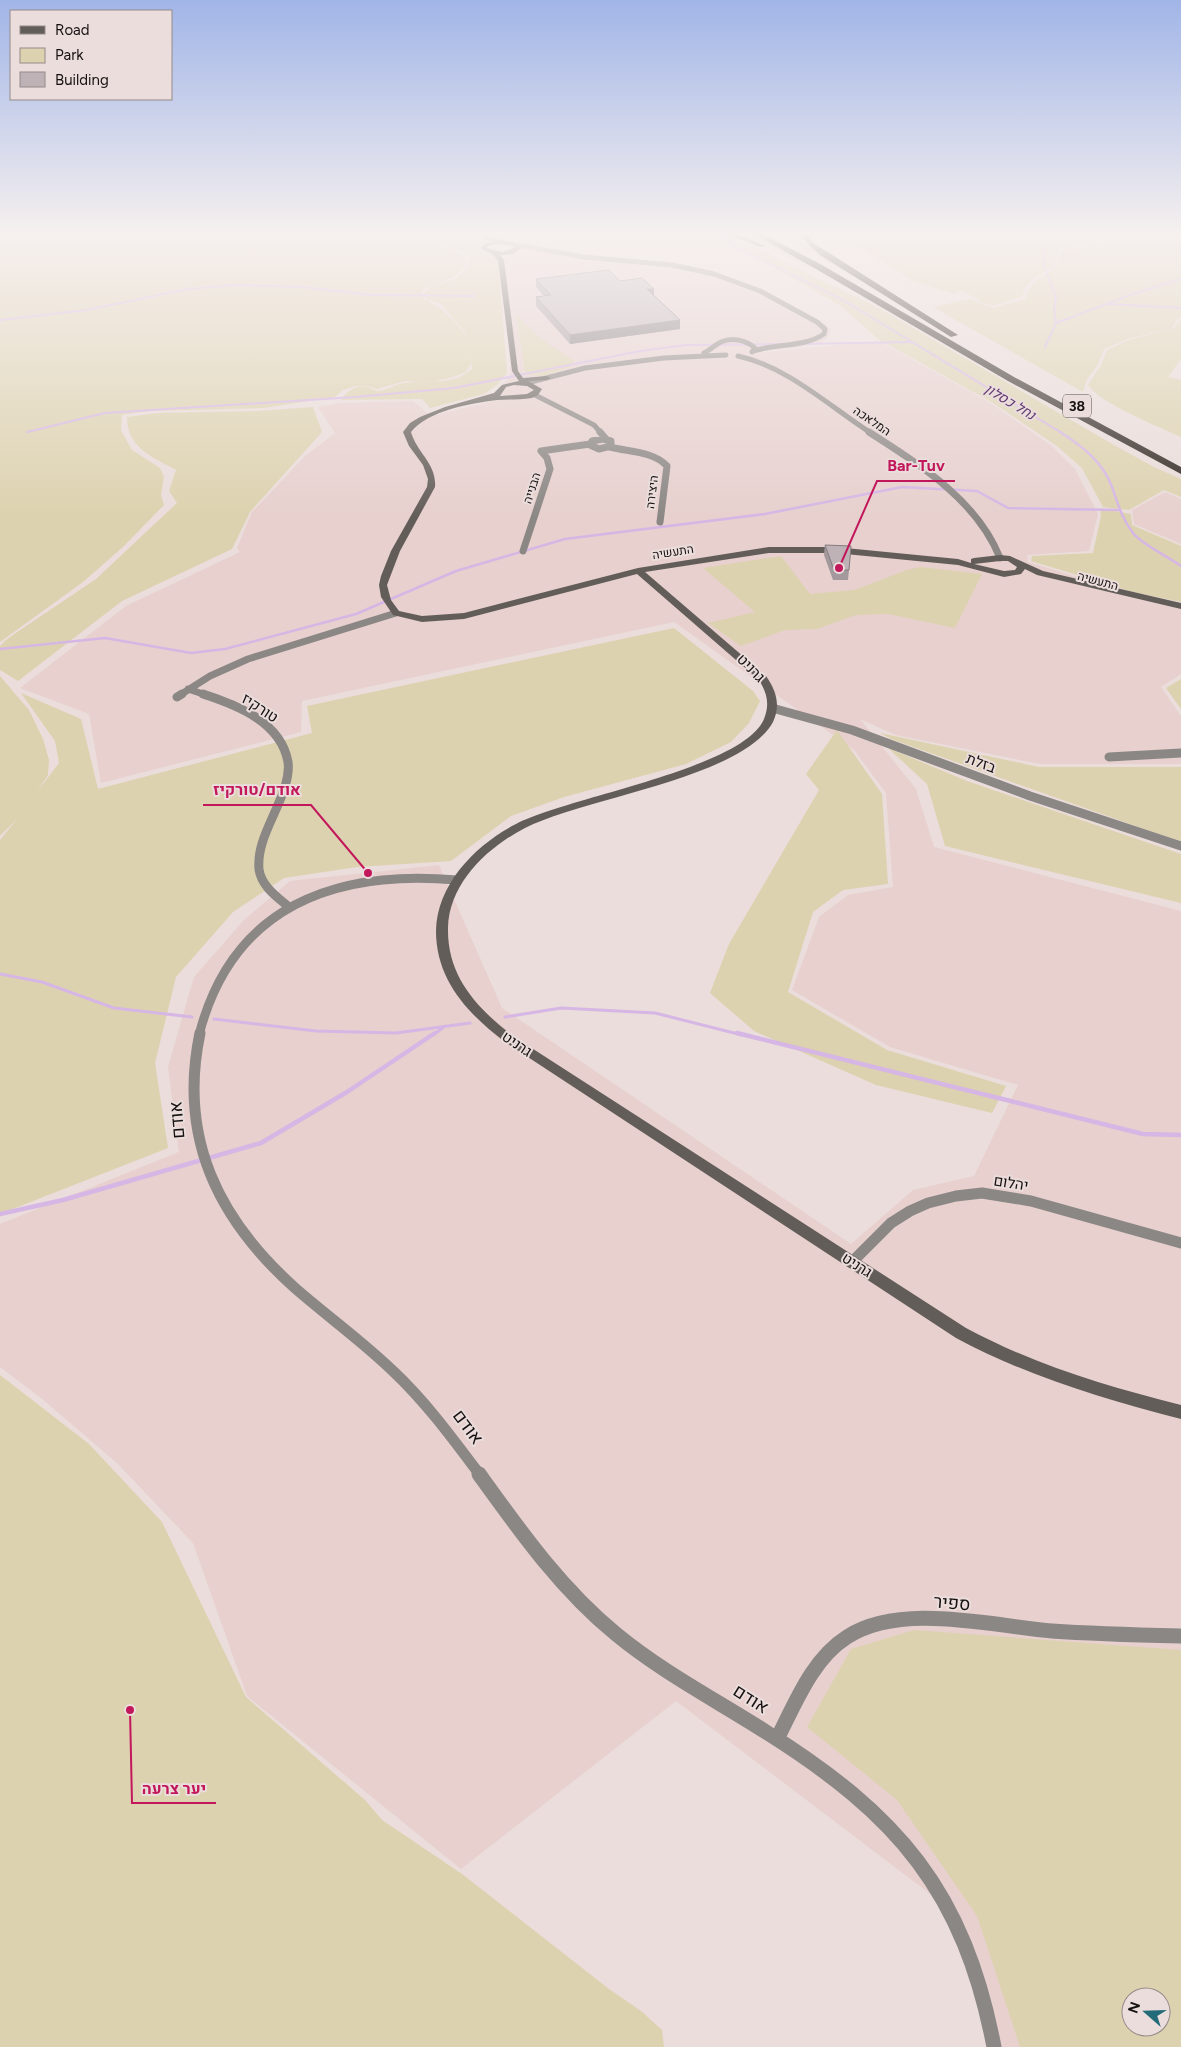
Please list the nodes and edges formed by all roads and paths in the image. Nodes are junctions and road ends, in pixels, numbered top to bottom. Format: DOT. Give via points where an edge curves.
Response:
graph roads {
  1 [pos="510,327"];
  2 [pos="822,327"];
  3 [pos="920,327"];
  4 [pos="935,327"];
  5 [pos="940,327"];
  6 [pos="748,343"];
  7 [pos="774,346"];
  8 [pos="715,347"];
  9 [pos="974,348"];
  10 [pos="753,352"];
  11 [pos="697,355"];
  12 [pos="726,355"];
  13 [pos="738,356"];
  14 [pos="758,361"];
  15 [pos="604,366"];
  16 [pos="517,373"];
  17 [pos="547,378"];
  18 [pos="527,383"];
  19 [pos="505,387"];
  20 [pos="535,392"];
  21 [pos="516,397"];
  22 [pos="484,400"];
  23 [pos="607,440"];
  24 [pos="590,444"];
  25 [pos="610,447"];
  26 [pos="1181,461"];
  27 [pos="1181,471"];
  28 [pos="660,522"];
  29 [pos="522,551"];
  30 [pos="996,559"];
  31 [pos="958,562"];
  32 [pos="1020,565"];
  33 [pos="992,570"];
  34 [pos="638,571"];
  35 [pos="1009,574"];
  36 [pos="1181,606"];
  37 [pos="1181,612"];
  38 [pos="396,613"];
  39 [pos="188,690"];
  40 [pos="177,697"];
  41 [pos="772,708"];
  42 [pos="1181,753"];
  43 [pos="1109,757"];
  44 [pos="1181,846"];
  45 [pos="458,880"];
  46 [pos="289,907"];
  47 [pos="1181,1243"];
  48 [pos="852,1262"];
  49 [pos="1181,1412"];
  50 [pos="1181,1636"];
  51 [pos="777,1739"];
  52 [pos="994,2047"];
  1 -- 16 [label="street"];
  2 -- 7 [label="street" via="826,330 824,334 815,340"];
  3 -- 27 [label="highway, 38"];
  4 -- 9 [label="highway, 38"];
  5 -- 9 [label="highway"];
  6 -- 7 [label="street"];
  6 -- 8 [label="street" via="728,341"];
  6 -- 10 [label="street, המלאכה" via="754,347"];
  7 -- 10 [label="street"];
  8 -- 11 [label="street"];
  8 -- 12 [label="street"];
  9 -- 26 [label="highway, 38"];
  10 -- 13 [label="street"];
  10 -- 14 [label="street, המלאכה"];
  11 -- 12 [label="street"];
  11 -- 15 [label="street"];
  12 -- 13 [label="street"];
  13 -- 14 [label="street, המלאכה"];
  14 -- 30 [label="street, המלאכה" via="791,379 929,474 976,515 991,536"];
  15 -- 17 [label="street"];
  15 -- 20 [label="street" via="562,378"];
  16 -- 17 [label="street" via="530,380"];
  16 -- 18 [label="street"];
  16 -- 19 [label="street"];
  17 -- 18 [label="street"];
  18 -- 19 [label="street"];
  18 -- 20 [label="street" via="536,386"];
  19 -- 21 [label="street" via="504,394"];
  19 -- 22 [label="street" via="497,395"];
  20 -- 21 [label="street"];
  20 -- 23 [label="street" via="594,425"];
  21 -- 22 [label="street"];
  22 -- 38 [label="street" via="430,414 416,421 407,432 433,480 385,575 384,596"];
  23 -- 24 [label="street" via="596,440"];
  23 -- 25 [label="street" via="612,443"];
  24 -- 25 [label="street" via="599,449"];
  24 -- 29 [label="street, הבנייה" via="541,451 550,469"];
  25 -- 28 [label="street, היצירה" via="652,456 665,463"];
  30 -- 31 [label="street, התעשיה"];
  30 -- 32 [label="street" via="1010,559"];
  30 -- 33 [label="street" via="988,565"];
  31 -- 33 [label="street, התעשיה"];
  31 -- 34 [label="street, התעשיה" via="835,550 769,550"];
  32 -- 35 [label="street" via="1021,570"];
  32 -- 36 [label="street" via="1040,573"];
  33 -- 35 [label="street, התעשיה"];
  34 -- 38 [label="street, התעשיה" via="464,616 429,619"];
  34 -- 41 [label="street, גרניט" via="763,678 770,690"];
  35 -- 37 [label="street, התעשיה"];
  38 -- 39 [label="street" via="248,659"];
  39 -- 40 [label="street"];
  39 -- 46 [label="street, טורקיז" via="224,702 254,717 282,744 288,768 258,869 261,882 269,893"];
  41 -- 44 [label="street, בזלת" via="854,729 1033,797"];
  41 -- 45 [label="street, גרניט" via="764,726 753,738 722,758 522,825 487,847"];
  42 -- 43 [label="street"];
  45 -- 46 [label="street, אודם" via="416,876 376,879 338,887"];
  45 -- 48 [label="street, גרניט" via="443,917 443,951 454,984 477,1013 509,1040"];
  46 -- 51 [label="street, אודם" via="254,933 223,972 209,1001 198,1039 194,1089 198,1140 208,1173 226,1208 252,1244 287,1281 373,1352 418,1395 546,1565 580,1603 644,1654"];
  47 -- 48 [label="street, יהלום" via="1031,1201 982,1193 956,1196 910,1211 891,1224"];
  48 -- 49 [label="street, גרניט" via="961,1333 1004,1356 1087,1387"];
  50 -- 51 [label="street, ספיר" via="1043,1630 924,1619 888,1621 848,1636 833,1649 808,1680"];
  51 -- 52 [label="street, אודם" via="863,1800 905,1843 940,1893 968,1948 988,2010"];
}
